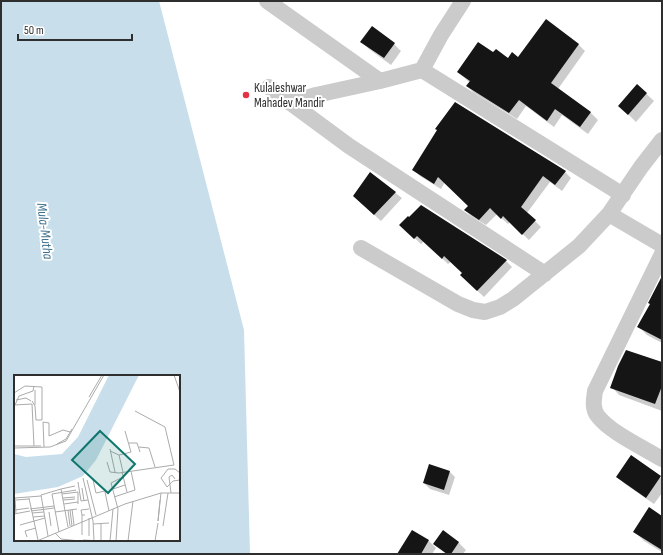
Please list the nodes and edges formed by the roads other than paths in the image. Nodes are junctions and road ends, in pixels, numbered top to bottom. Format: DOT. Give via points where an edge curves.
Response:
graph roads {
  1 [pos="267,1"];
  2 [pos="461,2"];
  3 [pos="422,70"];
  4 [pos="380,81"];
  5 [pos="269,87"];
  6 [pos="290,103"];
  7 [pos="662,140"];
  8 [pos="623,195"];
  9 [pos="609,214"];
  10 [pos="662,245"];
  11 [pos="361,248"];
  12 [pos="662,254"];
  13 [pos="545,274"];
  14 [pos="662,459"];
  1 -- 4 [label="street"];
  2 -- 3 [label="street"];
  3 -- 4 [label="street"];
  3 -- 8 [label="street"];
  4 -- 6 [label="street"];
  5 -- 6 [label="street"];
  6 -- 13 [label="street" via="349,146"];
  7 -- 8 [label="street"];
  8 -- 9 [label="street"];
  9 -- 10 [label="street"];
  9 -- 13 [label="street" via="579,246"];
  11 -- 13 [label="street" via="458,304 485,312 513,299"];
  12 -- 14 [label="street" via="595,390 593,403 596,414 609,428"];
}
